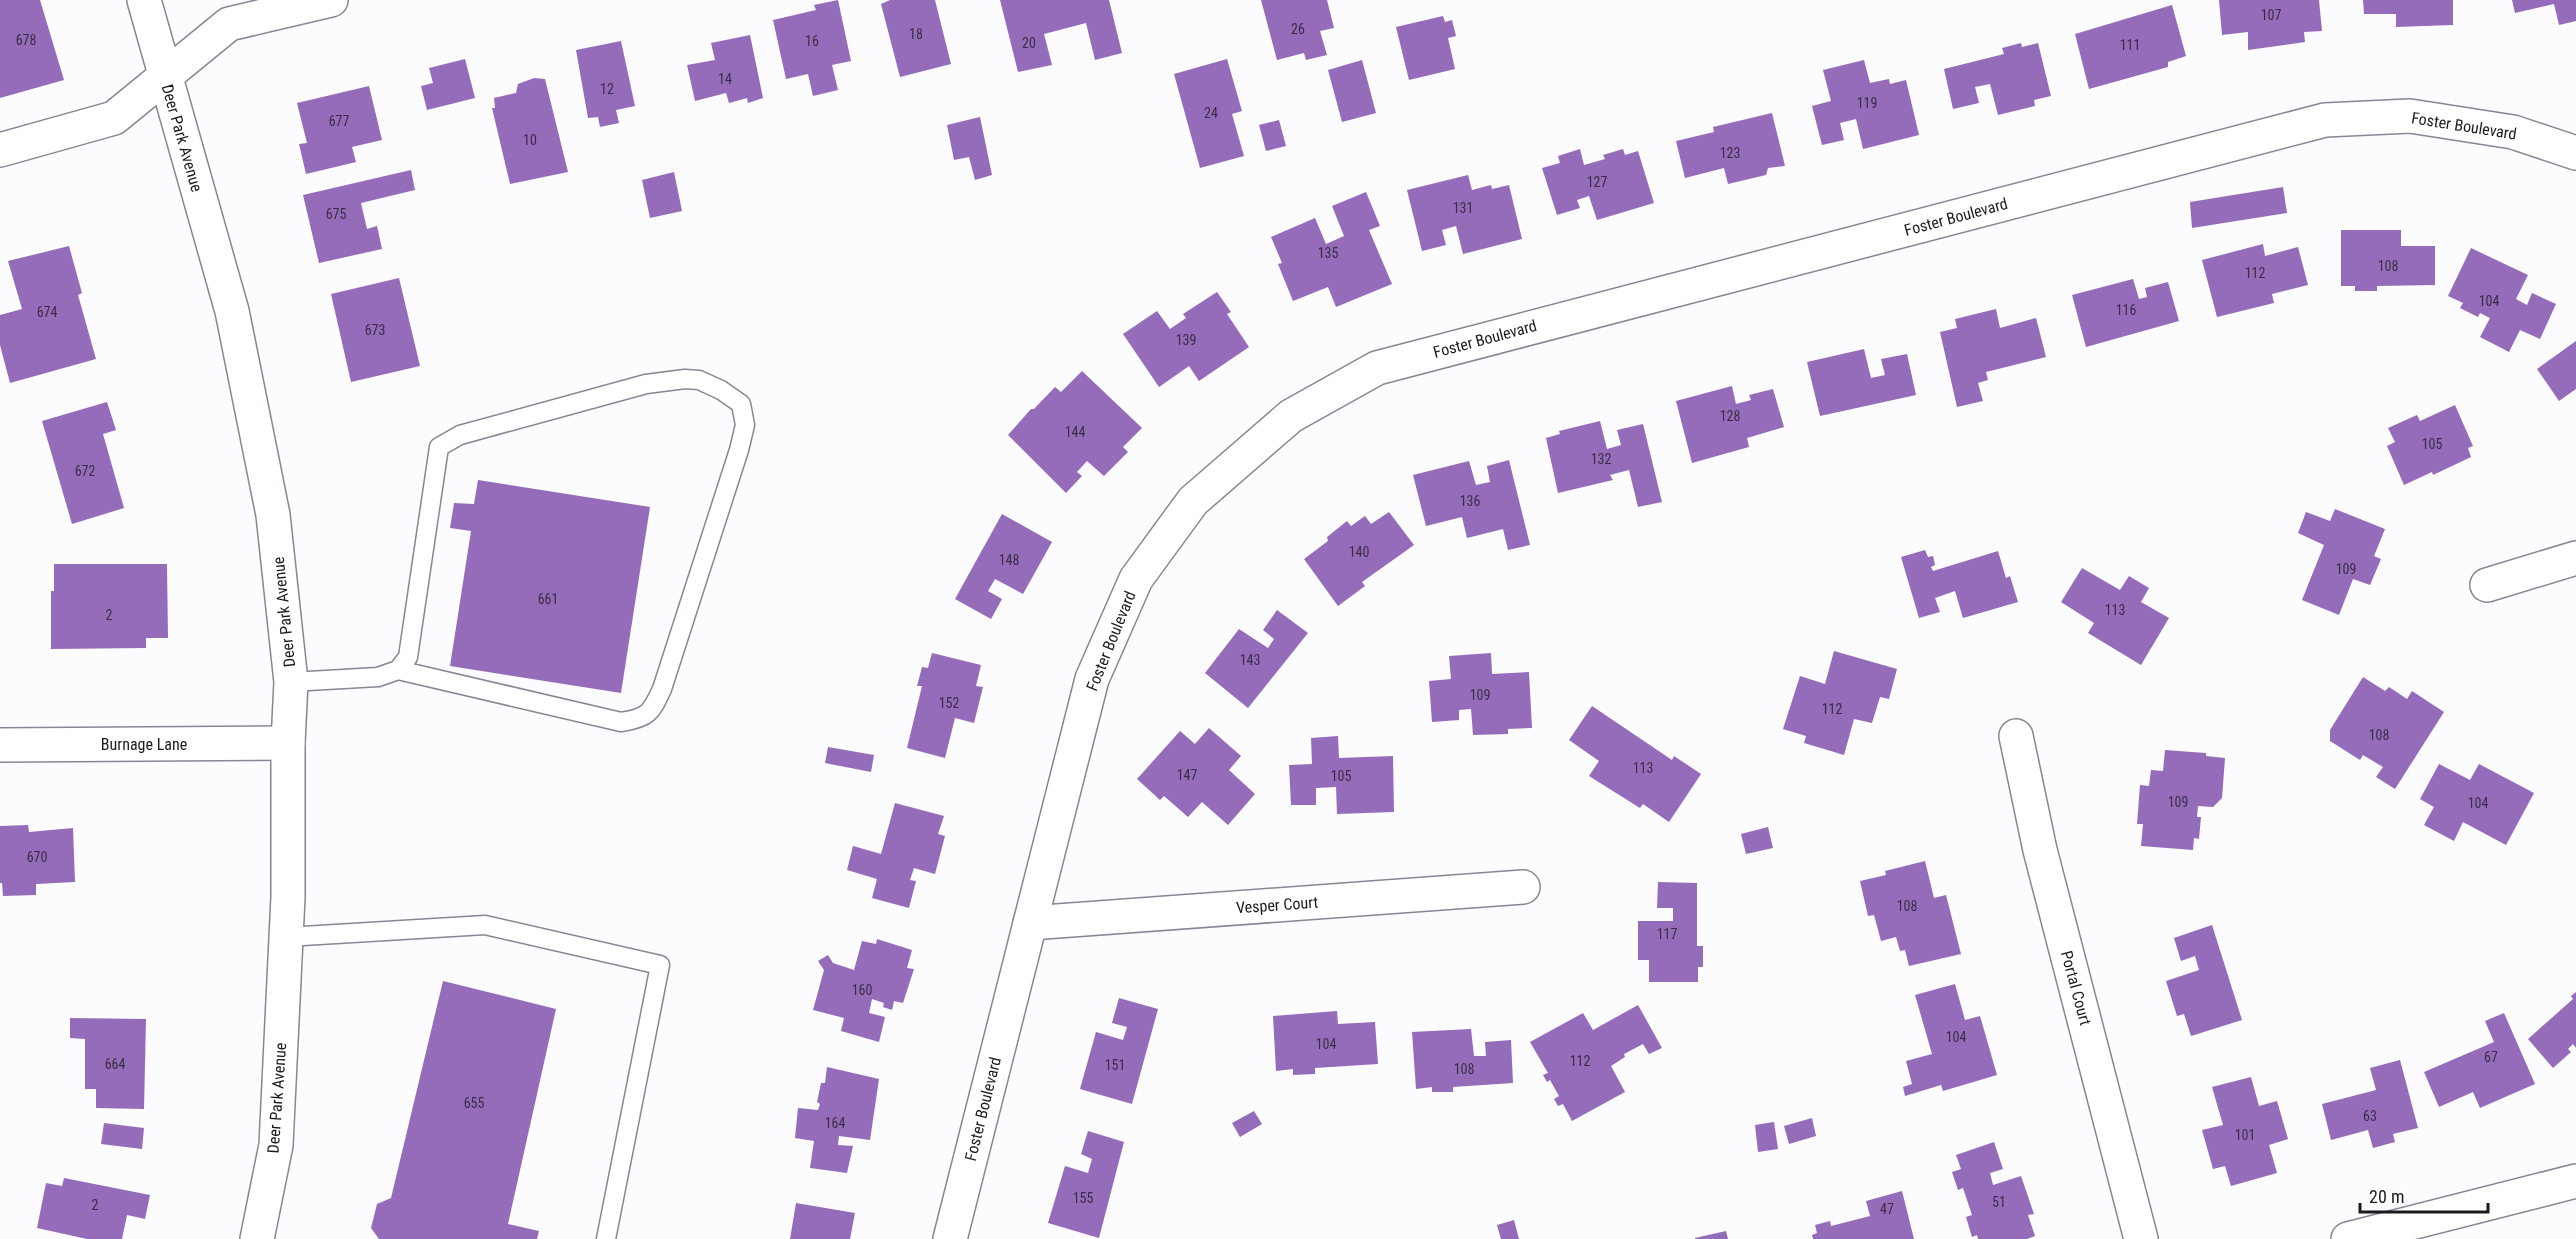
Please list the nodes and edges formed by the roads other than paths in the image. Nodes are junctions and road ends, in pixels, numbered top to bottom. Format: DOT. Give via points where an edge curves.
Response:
graph roads {
  1 [pos="144,0"];
  2 [pos="332,0"];
  3 [pos="164,76"];
  4 [pos="0,150"];
  5 [pos="2576,153"];
  6 [pos="2576,558"];
  7 [pos="2487,585"];
  8 [pos="398,670"];
  9 [pos="291,682"];
  10 [pos="2016,736"];
  11 [pos="288,743"];
  12 [pos="0,745"];
  13 [pos="1523,886"];
  14 [pos="1030,923"];
  15 [pos="286,937"];
  16 [pos="2576,1181"];
  17 [pos="258,1239"];
  18 [pos="606,1239"];
  19 [pos="950,1239"];
  20 [pos="2141,1239"];
  21 [pos="2348,1239"];
  1 -- 3 [label="street, Deer Park Avenue"];
  2 -- 3 [label="street" via="229,24"];
  3 -- 4 [label="street" via="114,118"];
  3 -- 9 [label="street, Deer Park Avenue" via="232,311 273,515"];
  5 -- 14 [label="street, Foster Boulevard" via="2513,132 2410,116 2325,120 1377,368 1291,416 1193,501 1136,579 1092,679"];
  6 -- 7 [label="street"];
  8 -- 8 [label="lane" via="408,657 439,447 460,435 646,384 699,380 741,404 745,425 739,450 662,689 651,712 638,720 621,722"];
  8 -- 9 [label="lane" via="378,677"];
  9 -- 11 [label="street, Deer Park Avenue"];
  10 -- 20 [label="street, Portal Court" via="2040,850"];
  11 -- 12 [label="street, Burnage Lane"];
  11 -- 15 [label="street, Deer Park Avenue"];
  13 -- 14 [label="street, Vesper Court"];
  14 -- 19 [label="street, Foster Boulevard"];
  15 -- 17 [label="street, Deer Park Avenue" via="276,1145"];
  15 -- 18 [label="lane" via="484,925 660,965"];
  16 -- 21 [label="street"];
}
